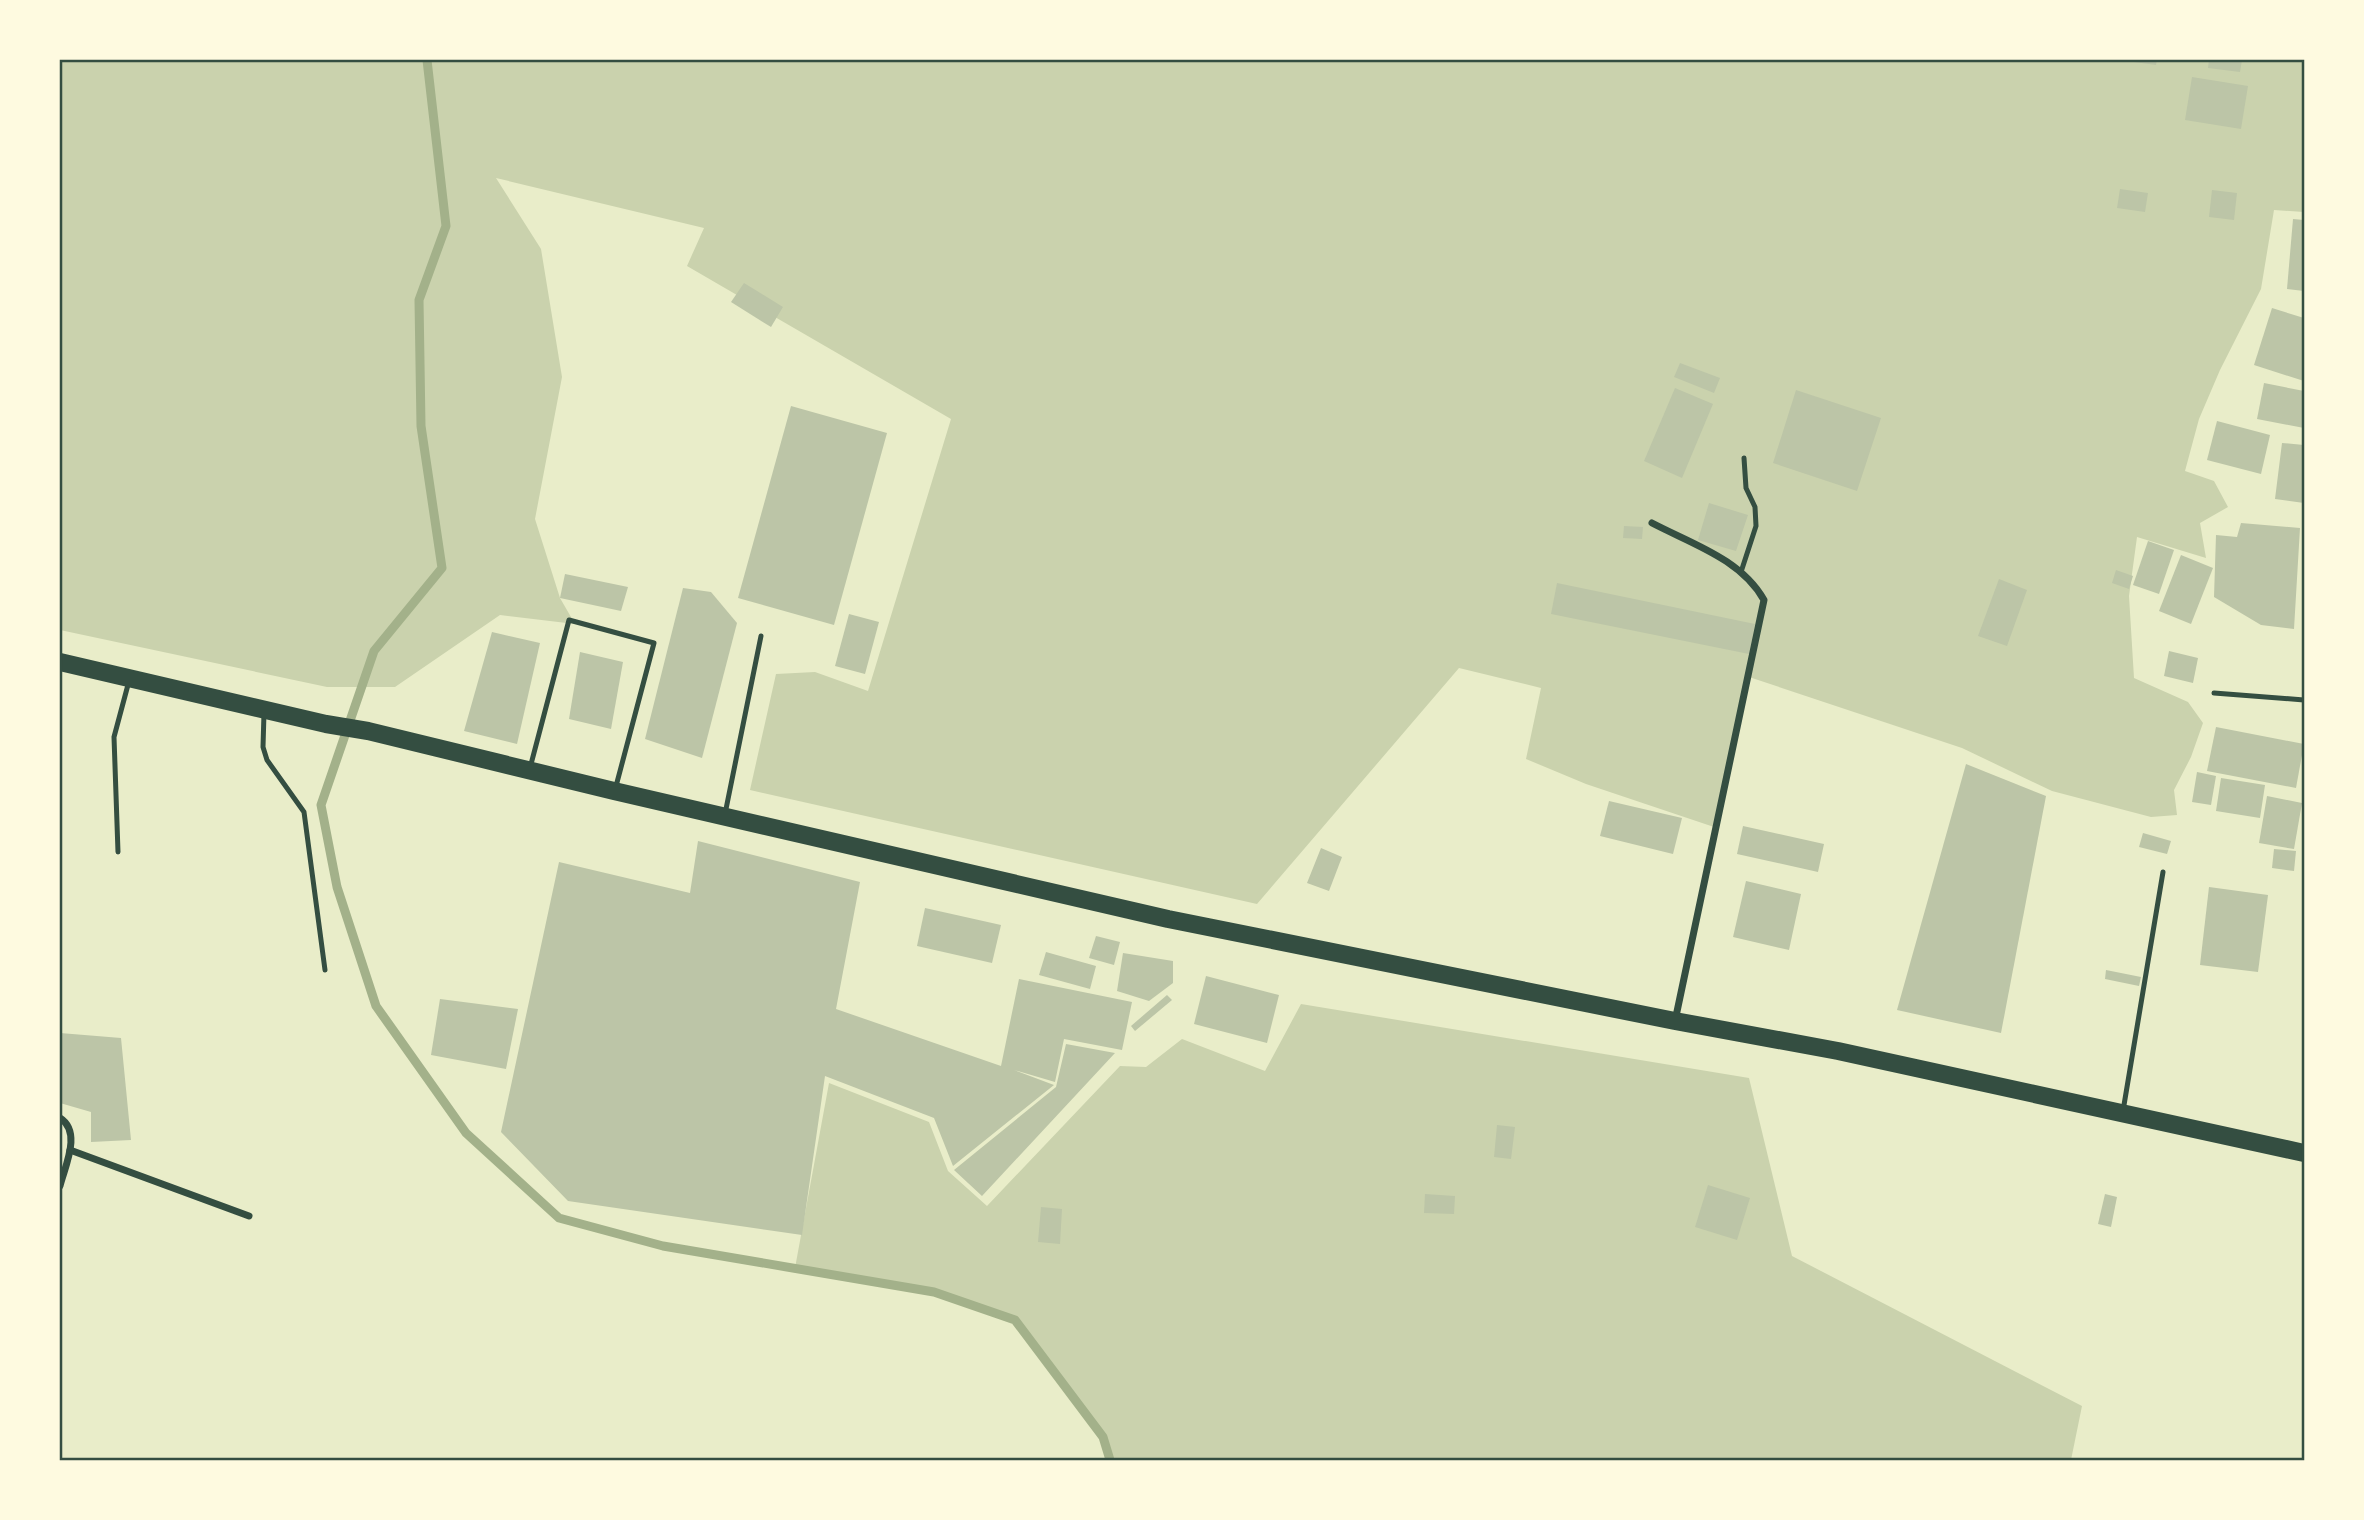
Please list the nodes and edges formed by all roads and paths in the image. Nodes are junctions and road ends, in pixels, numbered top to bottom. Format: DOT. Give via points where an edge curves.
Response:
graph roads {
  1 [pos="1744,458"];
  2 [pos="1652,523"];
  3 [pos="1741,572"];
  4 [pos="761,636"];
  5 [pos="60,662"];
  6 [pos="130,678"];
  7 [pos="2214,693"];
  8 [pos="2305,700"];
  9 [pos="264,710"];
  10 [pos="529,771"];
  11 [pos="614,791"];
  12 [pos="725,816"];
  13 [pos="118,852"];
  14 [pos="2163,872"];
  15 [pos="326,970"];
  16 [pos="1675,1021"];
  17 [pos="2122,1113"];
  18 [pos="60,1118"];
  19 [pos="70,1150"];
  20 [pos="2305,1153"];
  21 [pos="60,1186"];
  22 [pos="249,1216"];
  1 -- 3 [label="lane" via="1756,526"];
  2 -- 3 [label="street"];
  3 -- 16 [label="street" via="1764,600"];
  4 -- 12 [label="lane"];
  5 -- 6 [label="main road"];
  6 -- 9 [label="main road"];
  6 -- 13 [label="lane" via="114,737"];
  7 -- 8 [label="lane"];
  9 -- 10 [label="main road"];
  9 -- 15 [label="lane" via="267,761 304,812"];
  10 -- 11 [label="main road"];
  10 -- 11 [label="lane" via="569,620 654,643"];
  11 -- 12 [label="main road"];
  12 -- 16 [label="main road" via="1168,919"];
  14 -- 17 [label="lane"];
  16 -- 17 [label="main road"];
  17 -- 20 [label="main road"];
  18 -- 19 [label="street" via="72,1134"];
  19 -- 21 [label="street"];
  19 -- 22 [label="street"];
}
